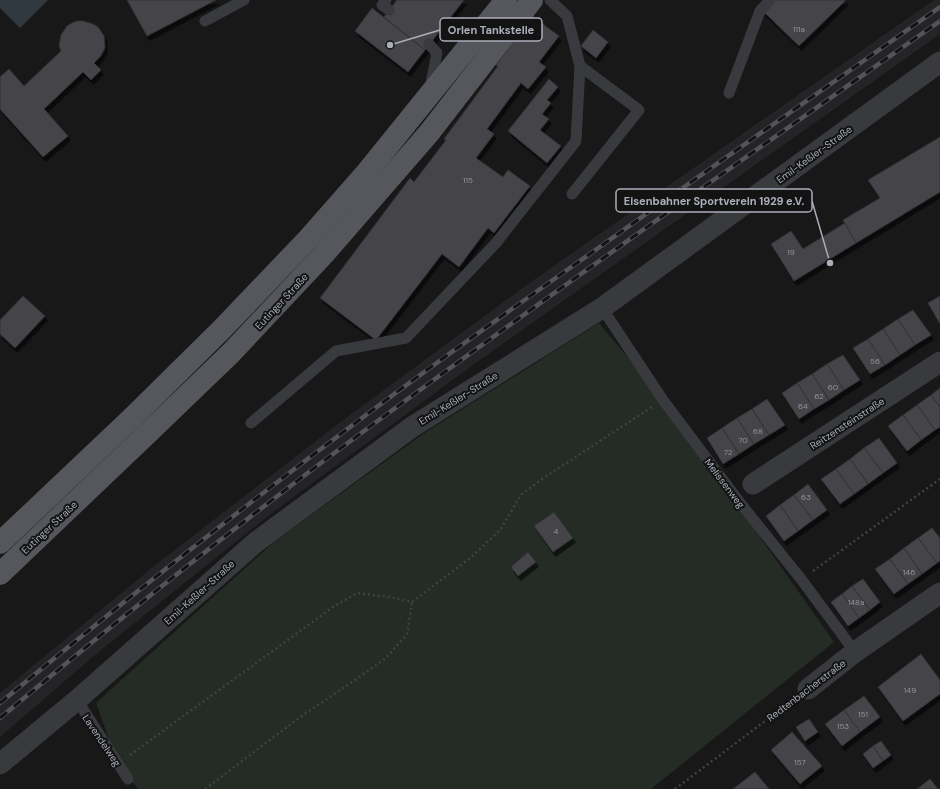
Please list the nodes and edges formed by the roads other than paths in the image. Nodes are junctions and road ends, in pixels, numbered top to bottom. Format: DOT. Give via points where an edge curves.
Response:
graph roads {
  1 [pos="244,0"];
  2 [pos="506,0"];
  3 [pos="532,0"];
  4 [pos="550,0"];
  5 [pos="770,0"];
  6 [pos="205,21"];
  7 [pos="429,44"];
  8 [pos="940,62"];
  9 [pos="580,66"];
  10 [pos="730,93"];
  11 [pos="428,97"];
  12 [pos="572,194"];
  13 [pos="602,308"];
  14 [pos="940,362"];
  15 [pos="251,423"];
  16 [pos="754,484"];
  17 [pos="0,542"];
  18 [pos="0,574"];
  19 [pos="940,593"];
  20 [pos="855,652"];
  21 [pos="808,689"];
  22 [pos="76,700"];
  23 [pos="0,764"];
  24 [pos="128,779"];
  1 -- 6 [label="lane"];
  2 -- 11 [label="main road"];
  3 -- 18 [label="main road, Eutinger Straße" via="429,133 324,254 231,353"];
  4 -- 9 [label="lane" via="568,16"];
  5 -- 10 [label="lane" via="760,11"];
  7 -- 11 [label="lane" via="437,53"];
  8 -- 13 [label="street, Emil-Keßler-Straße" via="687,252"];
  9 -- 12 [label="lane" via="639,110"];
  9 -- 15 [label="lane" via="576,141 496,243 406,338 336,351"];
  11 -- 17 [label="main road" via="310,238 127,422"];
  13 -- 20 [label="lane, Melissenweg" via="663,400"];
  13 -- 22 [label="street, Emil-Keßler-Straße" via="412,427 256,542"];
  14 -- 16 [label="street, Reitzensteinstraße"];
  19 -- 20 [label="street, Redtenbacherstraße"];
  20 -- 21 [label="street, Redtenbacherstraße"];
  22 -- 23 [label="street, Emil-Keßler-Straße"];
  22 -- 24 [label="lane, Lavendelweg"];
}
